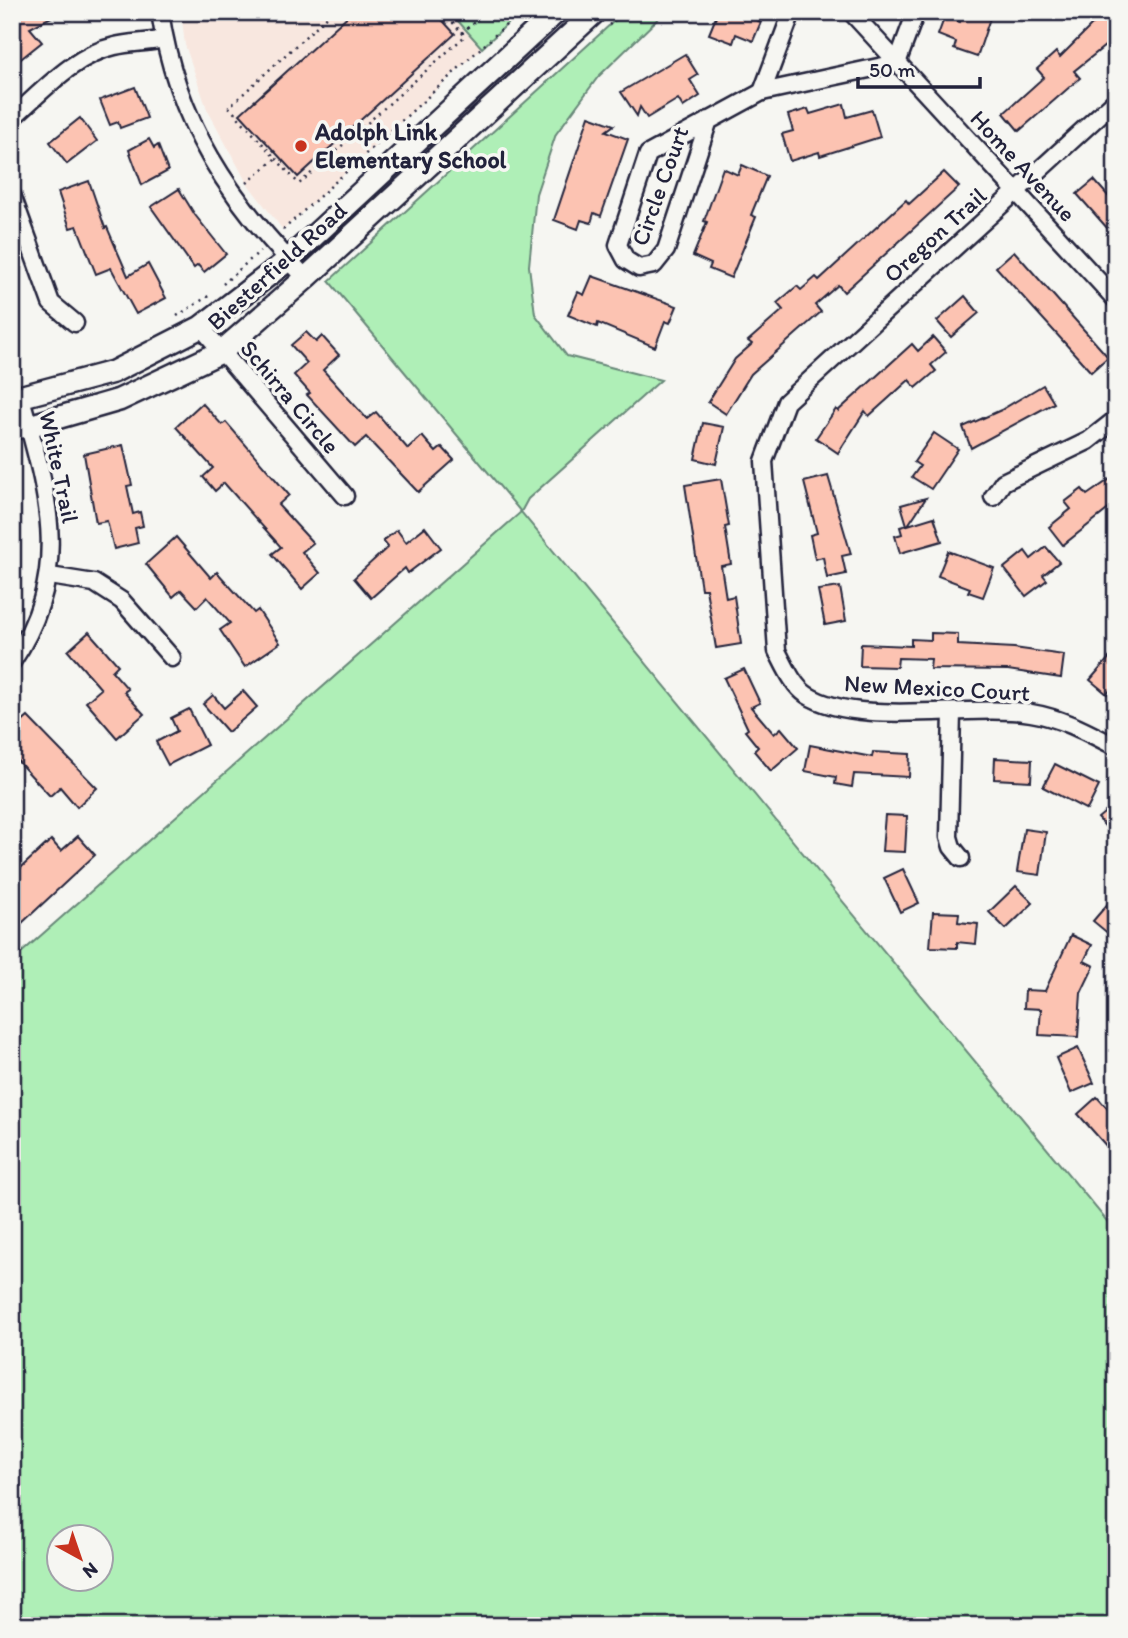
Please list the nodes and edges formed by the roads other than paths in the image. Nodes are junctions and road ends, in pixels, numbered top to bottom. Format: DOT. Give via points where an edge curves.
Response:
graph roads {
  1 [pos="160,12"];
  2 [pos="556,12"];
  3 [pos="595,12"];
  4 [pos="792,12"];
  5 [pos="851,12"];
  6 [pos="916,12"];
  7 [pos="164,38"];
  8 [pos="897,63"];
  9 [pos="762,92"];
  10 [pos="1116,100"];
  11 [pos="12,118"];
  12 [pos="709,120"];
  13 [pos="1016,191"];
  14 [pos="12,195"];
  15 [pos="288,260"];
  16 [pos="306,278"];
  17 [pos="1116,300"];
  18 [pos="75,323"];
  19 [pos="201,327"];
  20 [pos="222,352"];
  21 [pos="17,399"];
  22 [pos="786,402"];
  23 [pos="1116,419"];
  24 [pos="21,427"];
  25 [pos="345,496"];
  26 [pos="993,497"];
  27 [pos="50,576"];
  28 [pos="172,658"];
  29 [pos="12,662"];
  30 [pos="952,712"];
  31 [pos="1116,747"];
  32 [pos="961,858"];
  1 -- 7 [label="street"];
  2 -- 15 [label="street, Biesterfield Road"];
  3 -- 16 [label="street, Biesterfield Road"];
  4 -- 9 [label="street"];
  5 -- 8 [label="street, Home Avenue"];
  6 -- 8 [label="street"];
  7 -- 11 [label="street" via="114,46 75,63"];
  7 -- 15 [label="street" via="178,89 209,158 256,225"];
  8 -- 9 [label="street"];
  8 -- 13 [label="street, Home Avenue"];
  9 -- 12 [label="street, Circle Court"];
  10 -- 13 [label="street, Oregon Trail"];
  12 -- 12 [label="street, Circle Court" via="648,154 618,245 626,260 639,268 654,265 666,250"];
  13 -- 17 [label="street, Home Avenue"];
  13 -- 22 [label="street, Oregon Trail"];
  14 -- 18 [label="street" via="51,303"];
  15 -- 16 [label="street"];
  15 -- 19 [label="street, Biesterfield Road"];
  16 -- 20 [label="street, Biesterfield Road"];
  19 -- 20 [label="street, Schirra Circle"];
  19 -- 21 [label="street, Biesterfield Road" via="113,372"];
  20 -- 24 [label="street, Biesterfield Road" via="119,400"];
  20 -- 25 [label="street, Schirra Circle"];
  21 -- 24 [label="street, White Trail"];
  22 -- 30 [label="street, New Mexico Court" via="764,461 777,651 790,676 805,694 838,709"];
  23 -- 26 [label="street" via="1088,441 1003,482"];
  24 -- 27 [label="street, White Trail" via="51,530"];
  27 -- 28 [label="street" via="94,583 122,601"];
  27 -- 29 [label="street, White Trail" via="32,633"];
  30 -- 31 [label="street, New Mexico Court" via="1030,713 1076,726"];
  30 -- 32 [label="street" via="949,837"];
}
